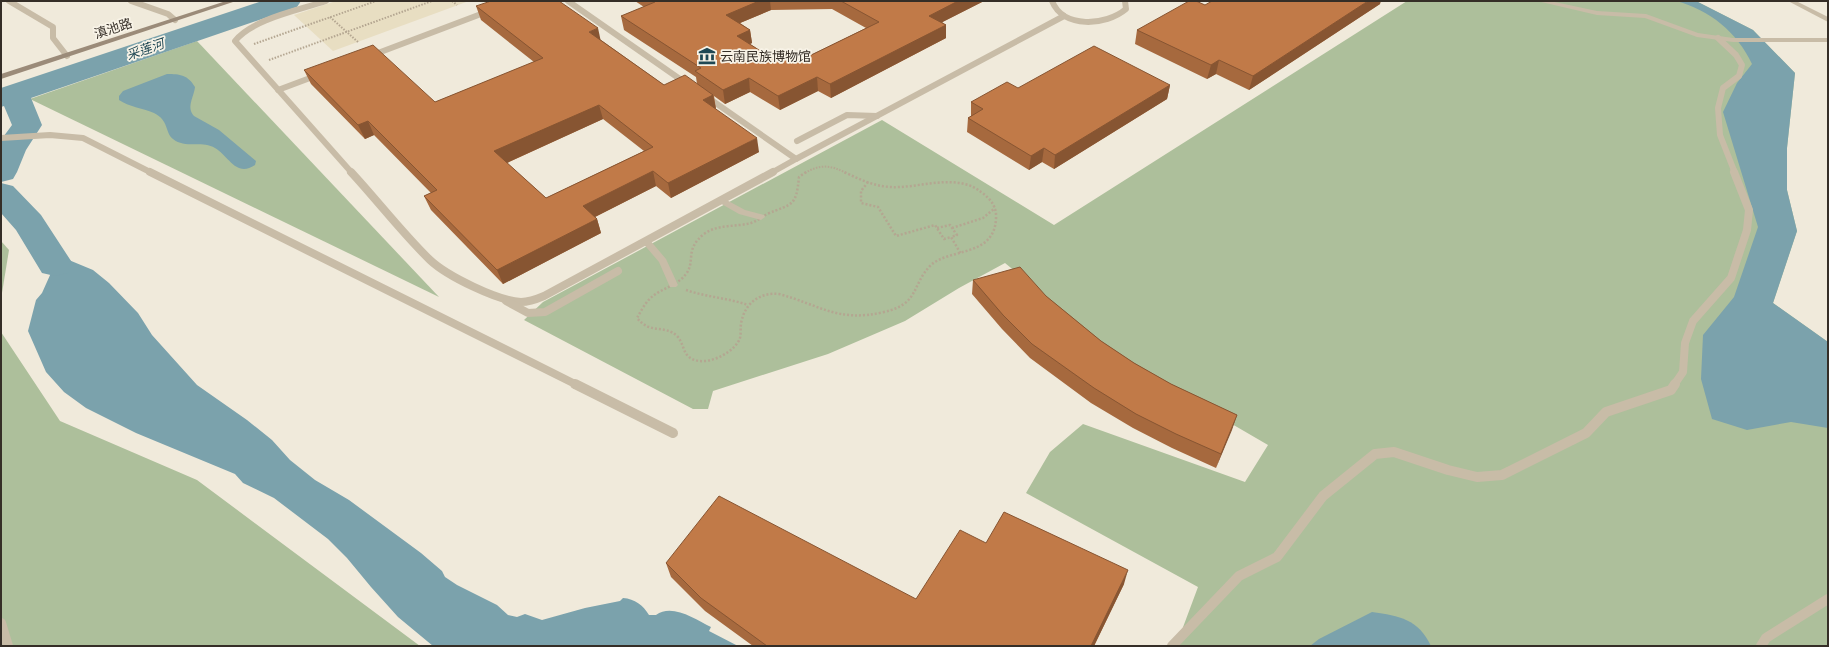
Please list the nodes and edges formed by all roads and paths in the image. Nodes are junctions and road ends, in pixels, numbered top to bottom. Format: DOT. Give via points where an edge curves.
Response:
graph roads {
  1 [pos="9,1"];
  2 [pos="131,1"];
  3 [pos="233,1"];
  4 [pos="326,1"];
  5 [pos="376,1"];
  6 [pos="432,1"];
  7 [pos="452,1"];
  8 [pos="568,1"];
  9 [pos="1052,1"];
  10 [pos="1125,1"];
  11 [pos="1540,1"];
  12 [pos="1791,1"];
  13 [pos="221,3"];
  14 [pos="315,3"];
  15 [pos="457,5"];
  16 [pos="494,9"];
  17 [pos="1064,16"];
  18 [pos="330,17"];
  19 [pos="175,20"];
  20 [pos="1828,20"];
  21 [pos="347,32"];
  22 [pos="1718,38"];
  23 [pos="1828,40"];
  24 [pos="358,42"];
  25 [pos="241,49"];
  26 [pos="67,56"];
  27 [pos="360,60"];
  28 [pos="255,65"];
  29 [pos="322,74"];
  30 [pos="1,77"];
  31 [pos="692,87"];
  32 [pos="278,90"];
  33 [pos="698,91"];
  34 [pos="877,116"];
  35 [pos="2,138"];
  36 [pos="798,141"];
  37 [pos="796,159"];
  38 [pos="868,182"];
  39 [pos="721,200"];
  40 [pos="995,208"];
  41 [pos="761,218"];
  42 [pos="937,228"];
  43 [pos="952,228"];
  44 [pos="951,237"];
  45 [pos="646,241"];
  46 [pos="961,254"];
  47 [pos="618,271"];
  48 [pos="673,284"];
  49 [pos="697,294"];
  50 [pos="502,298"];
  51 [pos="748,305"];
  52 [pos="673,433"];
  53 [pos="1828,599"];
  54 [pos="1,623"];
  55 [pos="8,646"];
  56 [pos="1172,646"];
  57 [pos="1761,646"];
  1 -- 26 [label="lane" via="53,27 53,38"];
  2 -- 19 [label="lane" via="168,14"];
  3 -- 13 [label="main road, 滇池路"];
  4 -- 14 [label="lane"];
  5 -- 18 [label="path"];
  6 -- 21 [label="path"];
  7 -- 15 [label="path"];
  8 -- 31 [label="lane"];
  9 -- 17 [label="lane" via="1056,11"];
  10 -- 17 [label="lane" via="1126,9 1122,15 1113,19 1089,22"];
  11 -- 22 [label="street" via="1596,13 1646,16 1697,35"];
  12 -- 20 [label="street"];
  13 -- 19 [label="main road, 滇池路"];
  14 -- 18 [label="path"];
  14 -- 25 [label="lane" via="244,31 235,41"];
  16 -- 27 [label="lane"];
  17 -- 34 [label="lane"];
  18 -- 21 [label="path"];
  18 -- 25 [label="path"];
  19 -- 26 [label="main road, 滇池路"];
  21 -- 24 [label="path"];
  21 -- 28 [label="path"];
  22 -- 23 [label="street"];
  22 -- 56 [label="lane" via="1739,58 1742,68 1739,76 1723,88 1718,108 1720,135 1749,210 1747,230 1731,278 1693,321 1685,343 1683,372 1671,390 1606,412 1586,433 1502,475 1477,477 1394,452 1375,454 1323,496 1277,557 1239,576"];
  25 -- 28 [label="lane"];
  26 -- 30 [label="main road, 滇池路"];
  28 -- 32 [label="lane"];
  29 -- 32 [label="lane"];
  32 -- 50 [label="lane" via="431,262 445,272"];
  33 -- 37 [label="lane"];
  34 -- 36 [label="lane" via="847,115"];
  34 -- 37 [label="lane"];
  35 -- 52 [label="lane" via="83,138"];
  37 -- 39 [label="lane"];
  38 -- 40 [label="path" via="896,188 930,182 965,185 981,191 992,201"];
  38 -- 41 [label="path" via="831,166 815,167 798,177 797,197 787,207"];
  38 -- 42 [label="path" via="861,191 861,203 878,207 896,236 935,225"];
  39 -- 41 [label="street" via="742,212"];
  39 -- 45 [label="lane"];
  40 -- 43 [label="path" via="984,218"];
  40 -- 46 [label="path" via="995,226 989,237 978,248"];
  41 -- 48 [label="path" via="742,226 723,227 706,233 691,250 689,270"];
  42 -- 43 [label="path" via="950,225"];
  42 -- 44 [label="path" via="944,239"];
  43 -- 44 [label="path" via="957,235"];
  44 -- 46 [label="path"];
  45 -- 48 [label="street" via="663,261"];
  45 -- 50 [label="lane" via="534,300 519,302"];
  46 -- 51 [label="path" via="944,258 934,264 929,268 912,298 884,313 844,315 824,311 779,294 768,293 758,296"];
  47 -- 50 [label="lane" via="545,312 528,313"];
  48 -- 51 [label="path" via="652,296 637,318 649,329 671,332 679,337 691,358 700,362 721,356 737,344"];
  49 -- 51 [label="path"];
  53 -- 57 [label="lane" via="1766,638"];
  54 -- 55 [label="lane"];
}
